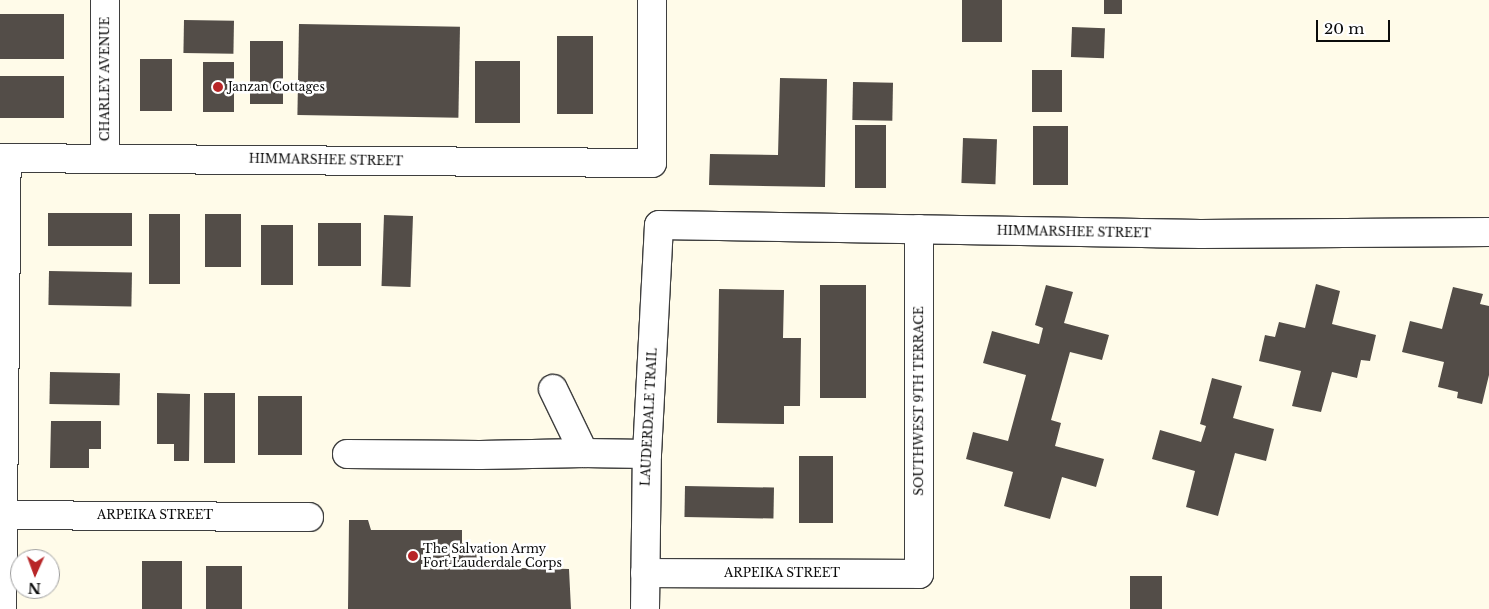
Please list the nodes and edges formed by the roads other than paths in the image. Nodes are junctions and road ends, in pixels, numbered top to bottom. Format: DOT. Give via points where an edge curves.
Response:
graph roads {
  1 [pos="105,0"];
  2 [pos="652,0"];
  3 [pos="105,157"];
  4 [pos="3,158"];
  5 [pos="659,225"];
  6 [pos="919,229"];
  7 [pos="1489,232"];
  8 [pos="553,389"];
  9 [pos="584,452"];
  10 [pos="347,454"];
  11 [pos="647,454"];
  12 [pos="2,515"];
  13 [pos="309,517"];
  14 [pos="645,573"];
  15 [pos="919,574"];
  16 [pos="2,609"];
  17 [pos="645,609"];
  1 -- 3 [label="street, CHARLEY AVENUE"];
  2 -- 3 [label="street, HIMMARSHEE STREET" via="652,163"];
  3 -- 4 [label="street, HIMMARSHEE STREET"];
  4 -- 12 [label="street"];
  5 -- 6 [label="street, HIMMARSHEE STREET"];
  5 -- 11 [label="street, LAUDERDALE TRAIL"];
  6 -- 7 [label="street, HIMMARSHEE STREET" via="1201,234"];
  6 -- 15 [label="street, SOUTHWEST 9TH TERRACE"];
  8 -- 9 [label="street"];
  9 -- 10 [label="street"];
  9 -- 11 [label="street"];
  11 -- 14 [label="street, LAUDERDALE TRAIL"];
  12 -- 13 [label="street, ARPEIKA STREET"];
  12 -- 16 [label="street"];
  14 -- 15 [label="street, ARPEIKA STREET"];
  14 -- 17 [label="street, LAUDERDALE TRAIL"];
}
